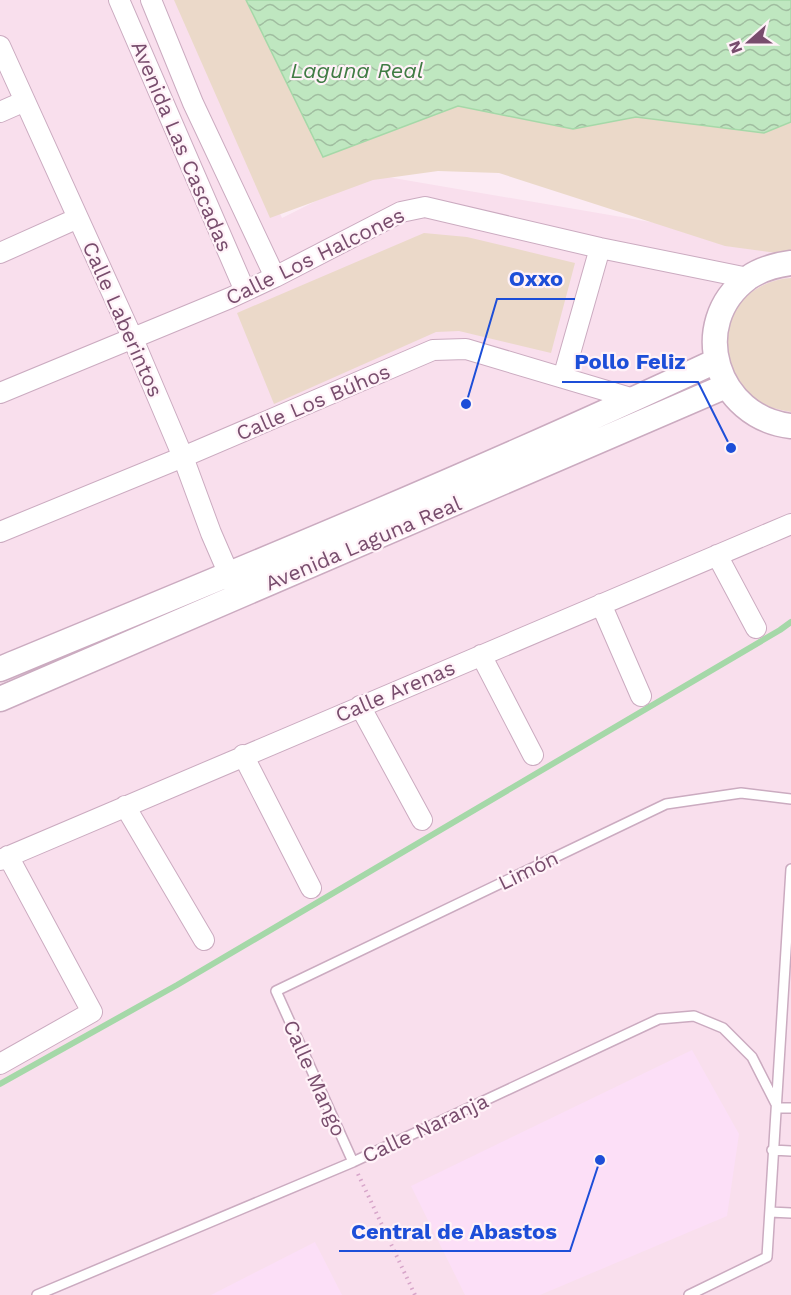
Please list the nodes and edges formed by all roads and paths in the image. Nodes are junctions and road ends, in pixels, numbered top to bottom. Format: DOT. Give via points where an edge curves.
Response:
graph roads {
  1 [pos="119,0"];
  2 [pos="151,0"];
  3 [pos="0,46"];
  4 [pos="25,101"];
  5 [pos="0,112"];
  6 [pos="78,218"];
  7 [pos="600,249"];
  8 [pos="0,253"];
  9 [pos="791,263"];
  10 [pos="275,277"];
  11 [pos="748,278"];
  12 [pos="245,291"];
  13 [pos="133,339"];
  14 [pos="716,361"];
  15 [pos="563,378"];
  16 [pos="726,386"];
  17 [pos="0,393"];
  18 [pos="634,399"];
  19 [pos="791,426"];
  20 [pos="183,457"];
  21 [pos="791,524"];
  22 [pos="0,531"];
  23 [pos="717,555"];
  24 [pos="234,586"];
  25 [pos="601,604"];
  26 [pos="756,628"];
  27 [pos="481,655"];
  28 [pos="0,669"];
  29 [pos="641,696"];
  30 [pos="0,699"];
  31 [pos="360,706"];
  32 [pos="243,755"];
  33 [pos="533,755"];
  34 [pos="791,799"];
  35 [pos="125,806"];
  36 [pos="422,820"];
  37 [pos="4,858"];
  38 [pos="791,869"];
  39 [pos="311,888"];
  40 [pos="204,940"];
  41 [pos="276,991"];
  42 [pos="0,1064"];
  43 [pos="778,1108"];
  44 [pos="791,1108"];
  45 [pos="772,1150"];
  46 [pos="791,1152"];
  47 [pos="353,1162"];
  48 [pos="770,1212"];
  49 [pos="791,1213"];
  50 [pos="37,1295"];
  51 [pos="415,1295"];
  52 [pos="689,1295"];
  1 -- 12 [label="street, Avenida Las Cascadas"];
  2 -- 10 [label="street, Avenida Las Cascadas" via="193,104"];
  3 -- 4 [label="street, Calle Laberintos"];
  4 -- 5 [label="street"];
  4 -- 6 [label="street, Calle Laberintos"];
  6 -- 8 [label="street"];
  6 -- 13 [label="street, Calle Laberintos"];
  7 -- 10 [label="street, Calle Los Halcones" via="425,207 401,212"];
  7 -- 11 [label="street, Calle Los Halcones"];
  7 -- 15 [label="street"];
  9 -- 11 [label="street" via="771,266"];
  10 -- 12 [label="street, Calle Los Halcones"];
  11 -- 14 [label="street" via="731,294 720,315"];
  12 -- 13 [label="street, Calle Los Halcones"];
  13 -- 17 [label="street, Calle Los Halcones"];
  13 -- 20 [label="street, Calle Laberintos"];
  14 -- 16 [label="street"];
  14 -- 18 [label="street, Avenida Laguna Real"];
  15 -- 18 [label="street, Calle Los Búhos"];
  15 -- 20 [label="street, Calle Los Búhos" via="466,349 433,350"];
  16 -- 19 [label="street" via="740,404 758,416"];
  16 -- 24 [label="street, Avenida Laguna Real"];
  18 -- 24 [label="street, Avenida Laguna Real"];
  20 -- 22 [label="street, Calle Los Búhos"];
  20 -- 24 [label="street, Calle Laberintos"];
  21 -- 23 [label="street, Calle Arenas"];
  23 -- 25 [label="street, Calle Arenas"];
  23 -- 26 [label="street"];
  24 -- 28 [label="street, Avenida Laguna Real"];
  24 -- 30 [label="street, Avenida Laguna Real"];
  25 -- 27 [label="street, Calle Arenas"];
  25 -- 29 [label="street"];
  27 -- 31 [label="street, Calle Arenas"];
  27 -- 33 [label="street"];
  31 -- 32 [label="street, Calle Arenas"];
  31 -- 36 [label="street"];
  32 -- 35 [label="street, Calle Arenas"];
  32 -- 39 [label="street"];
  34 -- 41 [label="lane, Limón" via="741,793 666,804"];
  35 -- 37 [label="street, Calle Arenas"];
  35 -- 40 [label="street"];
  37 -- 42 [label="street" via="92,1012"];
  38 -- 43 [label="lane"];
  41 -- 47 [label="lane, Calle Mango"];
  43 -- 44 [label="lane"];
  43 -- 45 [label="lane"];
  43 -- 47 [label="lane, Calle Naranja" via="752,1056 723,1028 694,1016 659,1019"];
  45 -- 46 [label="lane"];
  45 -- 48 [label="lane"];
  47 -- 50 [label="lane, Calle Naranja"];
  47 -- 51 [label="path, Calle Mango"];
  48 -- 49 [label="lane"];
  48 -- 52 [label="lane" via="767,1257"];
}
